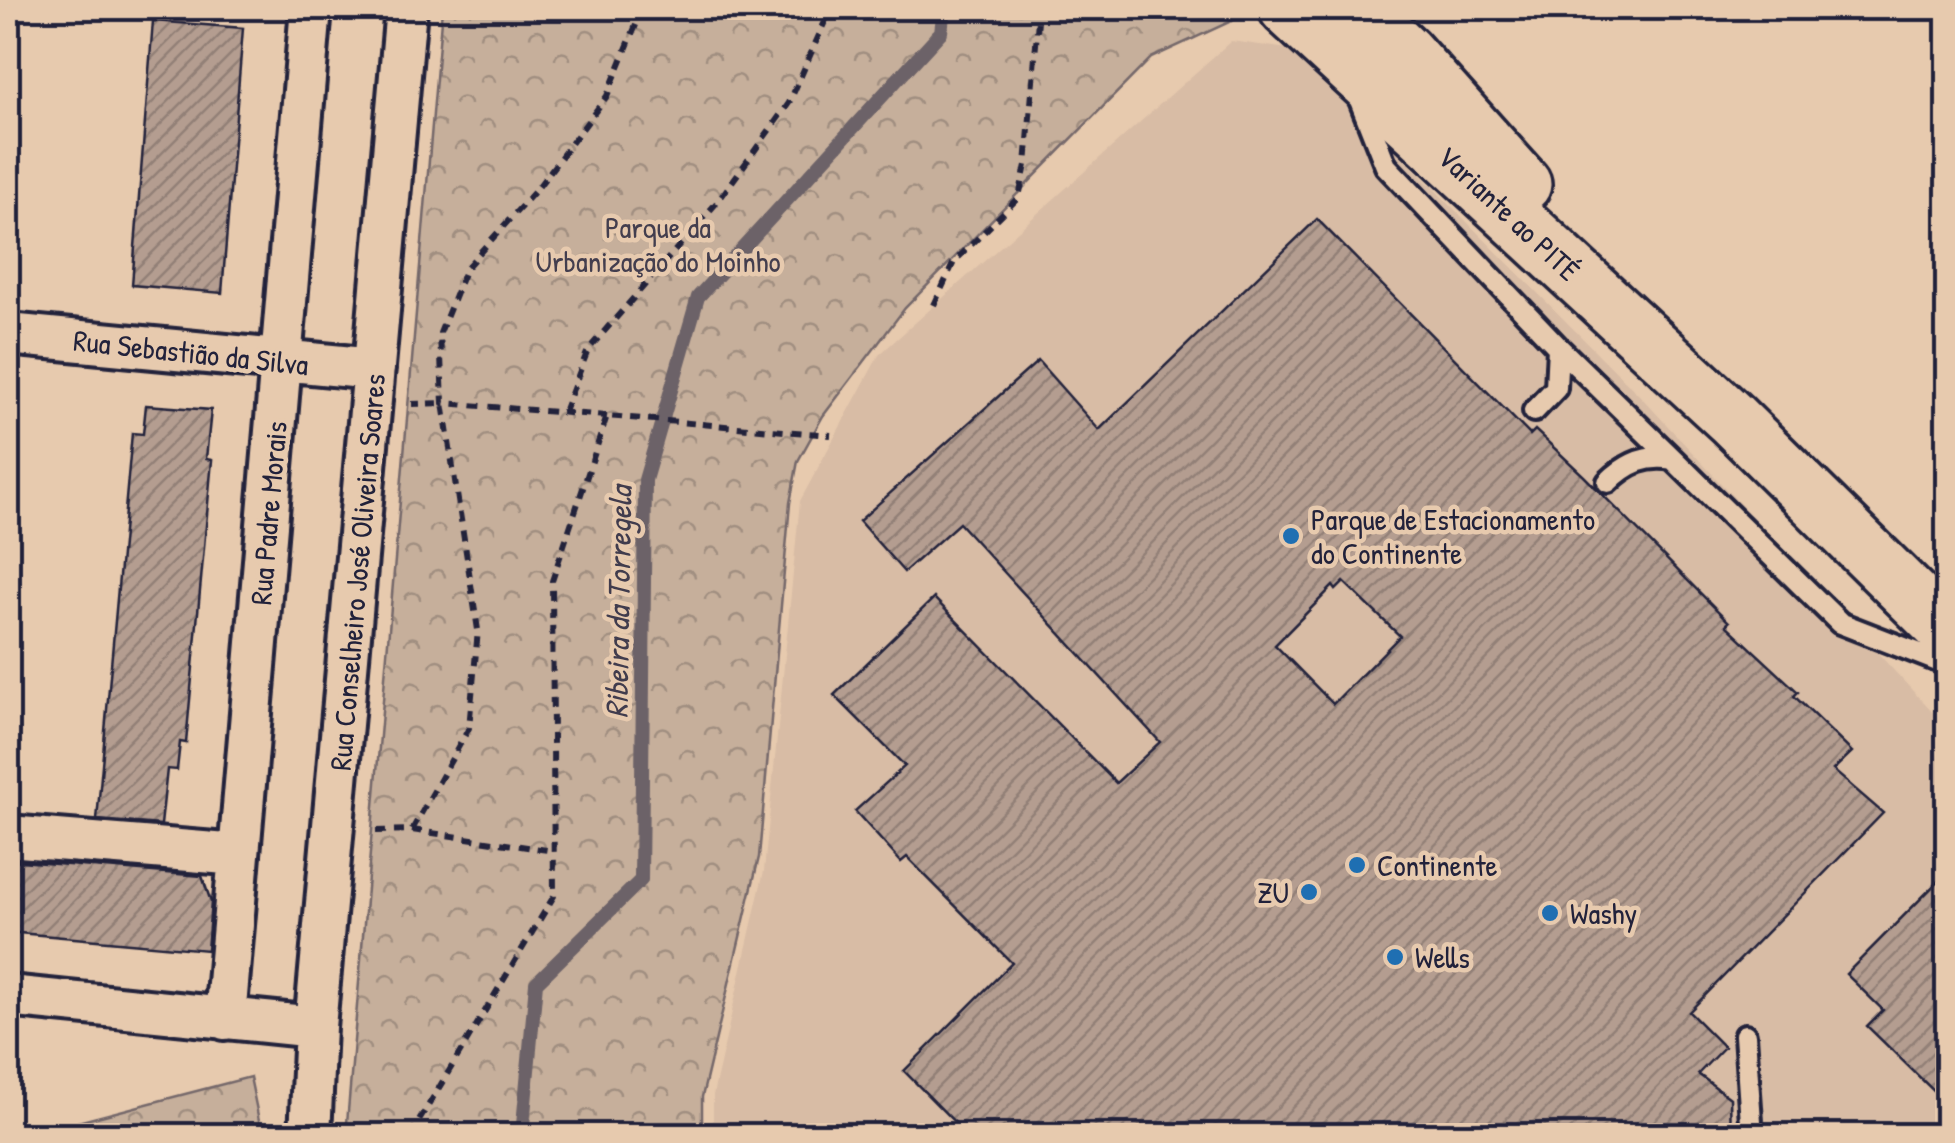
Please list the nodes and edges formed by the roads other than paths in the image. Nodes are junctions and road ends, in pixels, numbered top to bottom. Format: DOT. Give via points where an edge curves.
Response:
graph roads {
  1 [pos="311,8"];
  2 [pos="406,8"];
  3 [pos="1287,8"];
  4 [pos="1359,8"];
  5 [pos="1399,30"];
  6 [pos="1344,61"];
  7 [pos="8,334"];
  8 [pos="1558,347"];
  9 [pos="281,360"];
  10 [pos="372,387"];
  11 [pos="1534,411"];
  12 [pos="1731,418"];
  13 [pos="1673,459"];
  14 [pos="1608,482"];
  15 [pos="1948,632"];
  16 [pos="1948,664"];
  17 [pos="8,836"];
  18 [pos="239,856"];
  19 [pos="8,996"];
  20 [pos="225,1019"];
  21 [pos="315,1028"];
  22 [pos="1745,1035"];
  23 [pos="310,1136"];
  24 [pos="1752,1136"];
  1 -- 9 [label="street, Rua Padre Morais"];
  2 -- 10 [label="street, Rua Conselheiro José Oliveira Soares"];
  3 -- 6 [label="main road, Variante ao PITÉ"];
  4 -- 5 [label="main road, Variante ao PITÉ"];
  5 -- 12 [label="main road, Variante ao PITÉ"];
  6 -- 8 [label="lane" via="1386,166"];
  6 -- 12 [label="main road, Variante ao PITÉ"];
  7 -- 9 [label="street, Rua Sebastião da Silva"];
  8 -- 11 [label="lane" via="1556,388"];
  8 -- 13 [label="lane"];
  9 -- 10 [label="street, Rua Sebastião da Silva"];
  9 -- 18 [label="street, Rua Padre Morais"];
  10 -- 21 [label="street, Rua Conselheiro José Oliveira Soares"];
  12 -- 15 [label="main road, Variante ao PITÉ"];
  13 -- 14 [label="lane" via="1654,456 1622,468"];
  13 -- 16 [label="lane" via="1840,623"];
  17 -- 18 [label="street"];
  18 -- 20 [label="street, Rua Padre Morais"];
  19 -- 20 [label="street"];
  20 -- 21 [label="street"];
  21 -- 23 [label="street, Rua Conselheiro José Oliveira Soares"];
  22 -- 24 [label="lane"];
}
